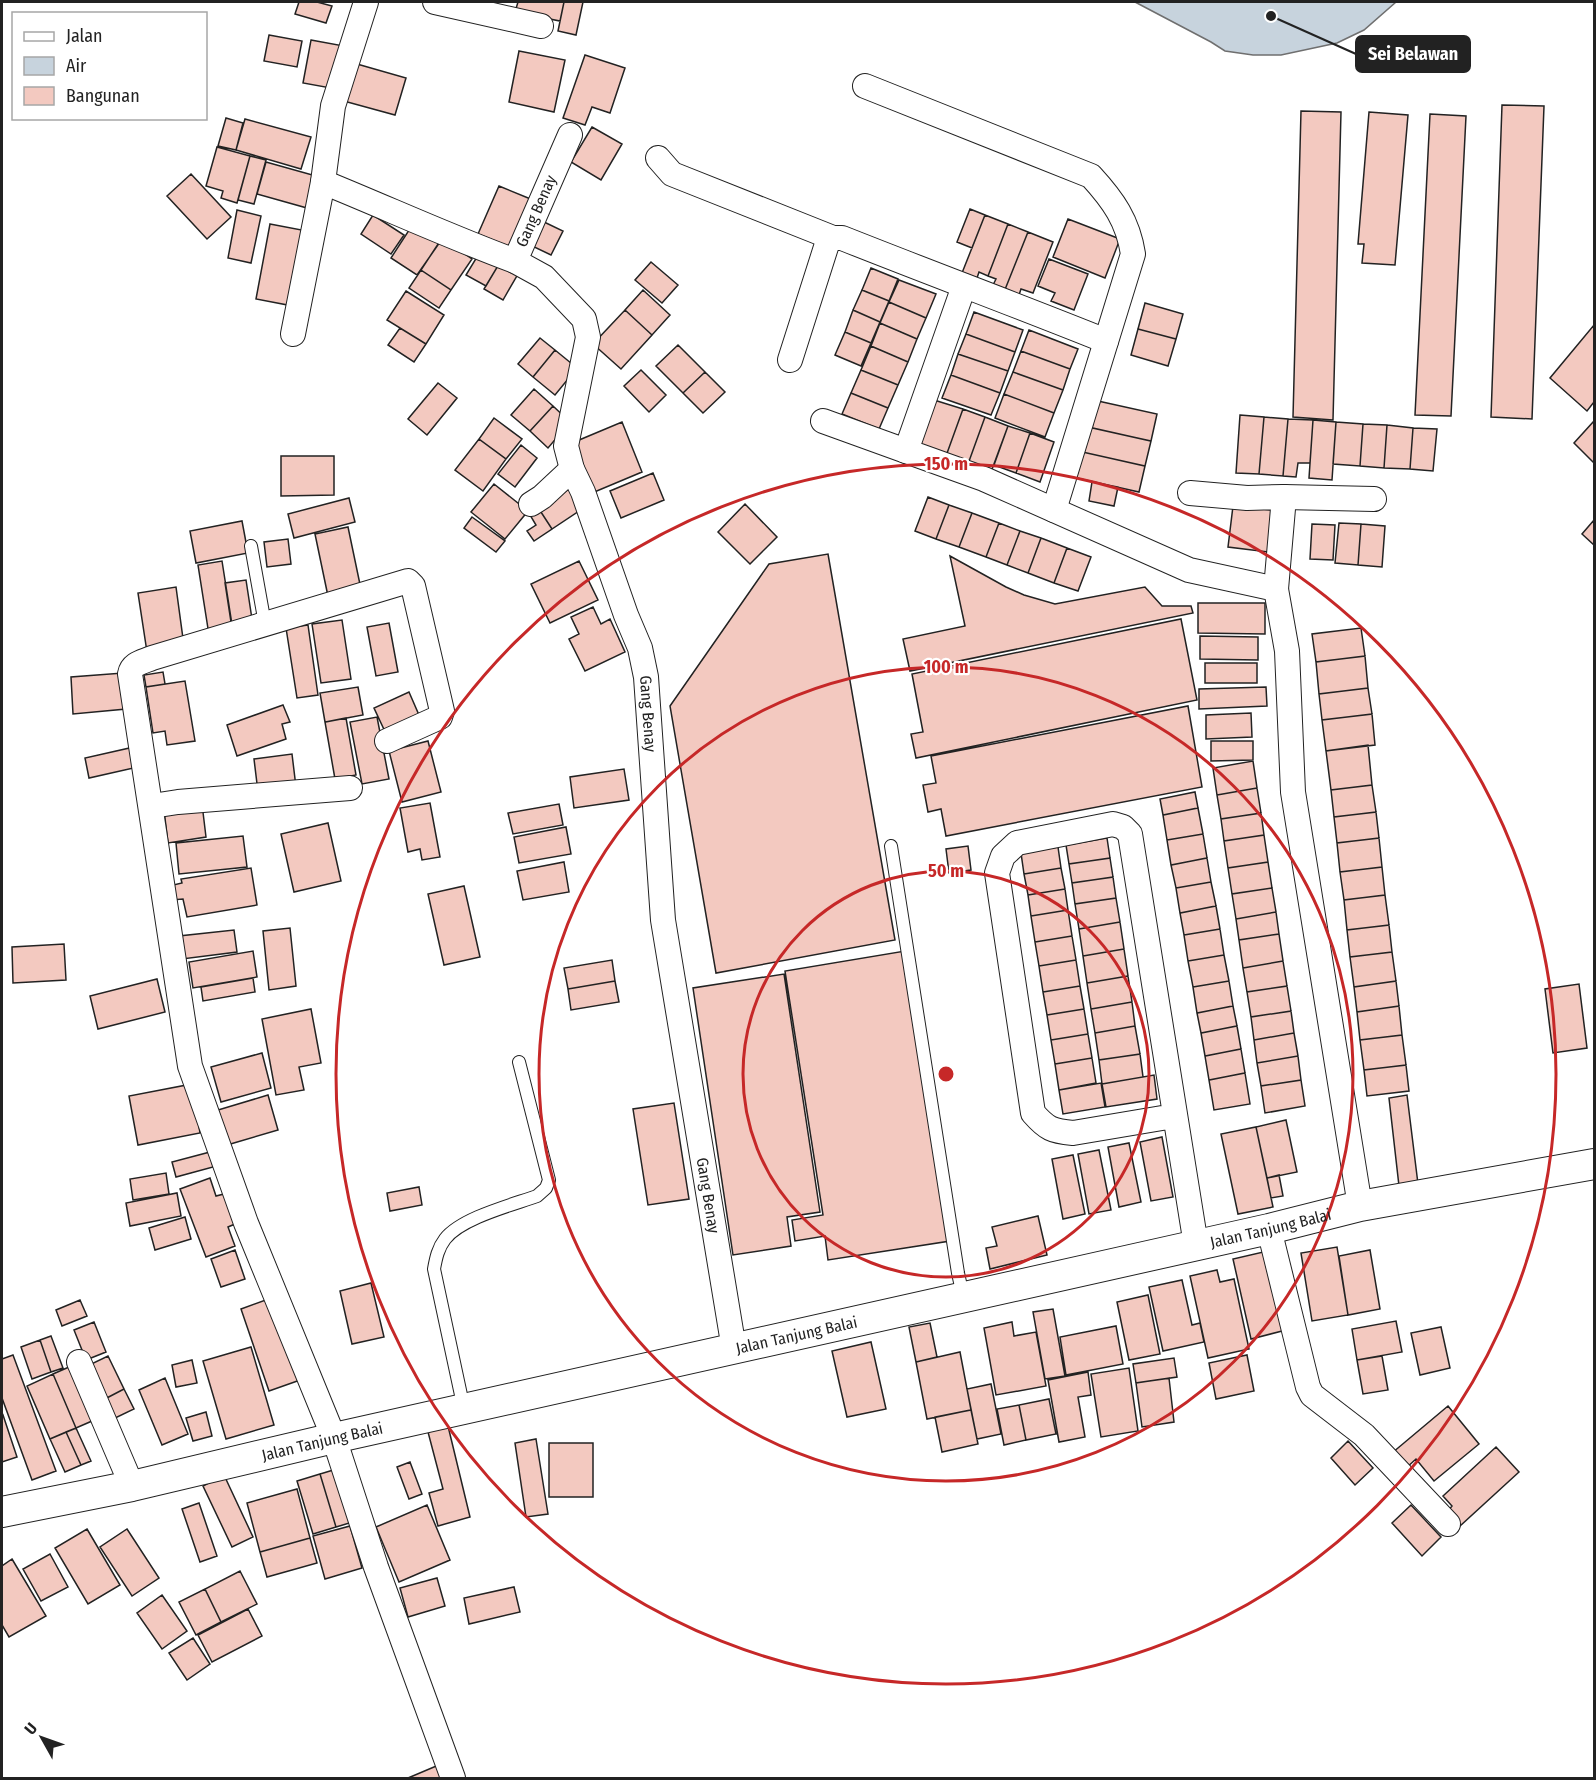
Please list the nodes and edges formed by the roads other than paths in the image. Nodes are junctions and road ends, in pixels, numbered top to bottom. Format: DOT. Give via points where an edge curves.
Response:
graph roads {
  1 [pos="366,2"];
  2 [pos="435,2"];
  3 [pos="541,26"];
  4 [pos="865,86"];
  5 [pos="570,135"];
  6 [pos="658,158"];
  7 [pos="323,182"];
  8 [pos="833,238"];
  9 [pos="514,261"];
  10 [pos="964,286"];
  11 [pos="293,334"];
  12 [pos="1106,341"];
  13 [pos="790,360"];
  14 [pos="823,421"];
  15 [pos="906,451"];
  16 [pos="572,470"];
  17 [pos="1190,493"];
  18 [pos="1284,497"];
  19 [pos="1374,499"];
  20 [pos="531,504"];
  21 [pos="1054,510"];
  22 [pos="251,546"];
  23 [pos="1276,589"];
  24 [pos="265,624"];
  25 [pos="387,741"];
  26 [pos="350,788"];
  27 [pos="152,806"];
  28 [pos="891,846"];
  29 [pos="519,1062"];
  30 [pos="1174,1116"];
  31 [pos="1594,1164"];
  32 [pos="1360,1206"];
  33 [pos="1269,1229"];
  34 [pos="1196,1245"];
  35 [pos="963,1296"];
  36 [pos="734,1349"];
  37 [pos="79,1362"];
  38 [pos="464,1409"];
  39 [pos="334,1438"];
  40 [pos="132,1486"];
  41 [pos="2,1512"];
  42 [pos="1448,1524"];
  43 [pos="453,1779"];
  1 -- 7 [label="street" via="333,106"];
  2 -- 3 [label="street"];
  4 -- 12 [label="street" via="1091,176 1106,192 1130,232 1133,254"];
  5 -- 9 [label="street, Gang Benay"];
  6 -- 8 [label="street" via="672,174"];
  7 -- 9 [label="street"];
  7 -- 11 [label="street"];
  8 -- 10 [label="street" via="842,238"];
  8 -- 13 [label="street" via="827,244"];
  9 -- 16 [label="street, Gang Benay" via="544,277 584,319 588,337 566,446"];
  10 -- 12 [label="street"];
  10 -- 15 [label="street"];
  12 -- 21 [label="street"];
  14 -- 15 [label="street"];
  15 -- 21 [label="street"];
  16 -- 20 [label="street"];
  16 -- 36 [label="street, Gang Benay" via="640,648 646,676 663,921"];
  17 -- 18 [label="street"];
  18 -- 19 [label="street"];
  18 -- 23 [label="street"];
  21 -- 23 [label="street" via="1190,570"];
  22 -- 24 [label="lane"];
  23 -- 32 [label="street" via="1287,651 1293,792"];
  24 -- 25 [label="street" via="403,582 413,586 442,711 440,717"];
  24 -- 27 [label="street" via="131,668"];
  26 -- 27 [label="street"];
  27 -- 39 [label="street" via="190,1066 246,1223"];
  28 -- 35 [label="lane"];
  29 -- 38 [label="lane" via="549,1180 546,1188 537,1196 463,1223 437,1252 434,1269"];
  30 -- 30 [label="street" via="1130,834 1113,824 1017,843 1003,856 997,873 1033,1113 1045,1126 1073,1133"];
  30 -- 34 [label="street"];
  31 -- 32 [label="street, Jalan Tanjung Balai"];
  32 -- 33 [label="street, Jalan Tanjung Balai"];
  33 -- 34 [label="street, Jalan Tanjung Balai"];
  33 -- 42 [label="street" via="1312,1395 1364,1435"];
  34 -- 35 [label="street, Jalan Tanjung Balai"];
  35 -- 36 [label="street, Jalan Tanjung Balai"];
  36 -- 38 [label="street, Jalan Tanjung Balai"];
  37 -- 40 [label="street"];
  38 -- 39 [label="street, Jalan Tanjung Balai"];
  39 -- 40 [label="street, Jalan Tanjung Balai"];
  39 -- 43 [label="street"];
  40 -- 41 [label="street, Jalan Tanjung Balai"];
}
